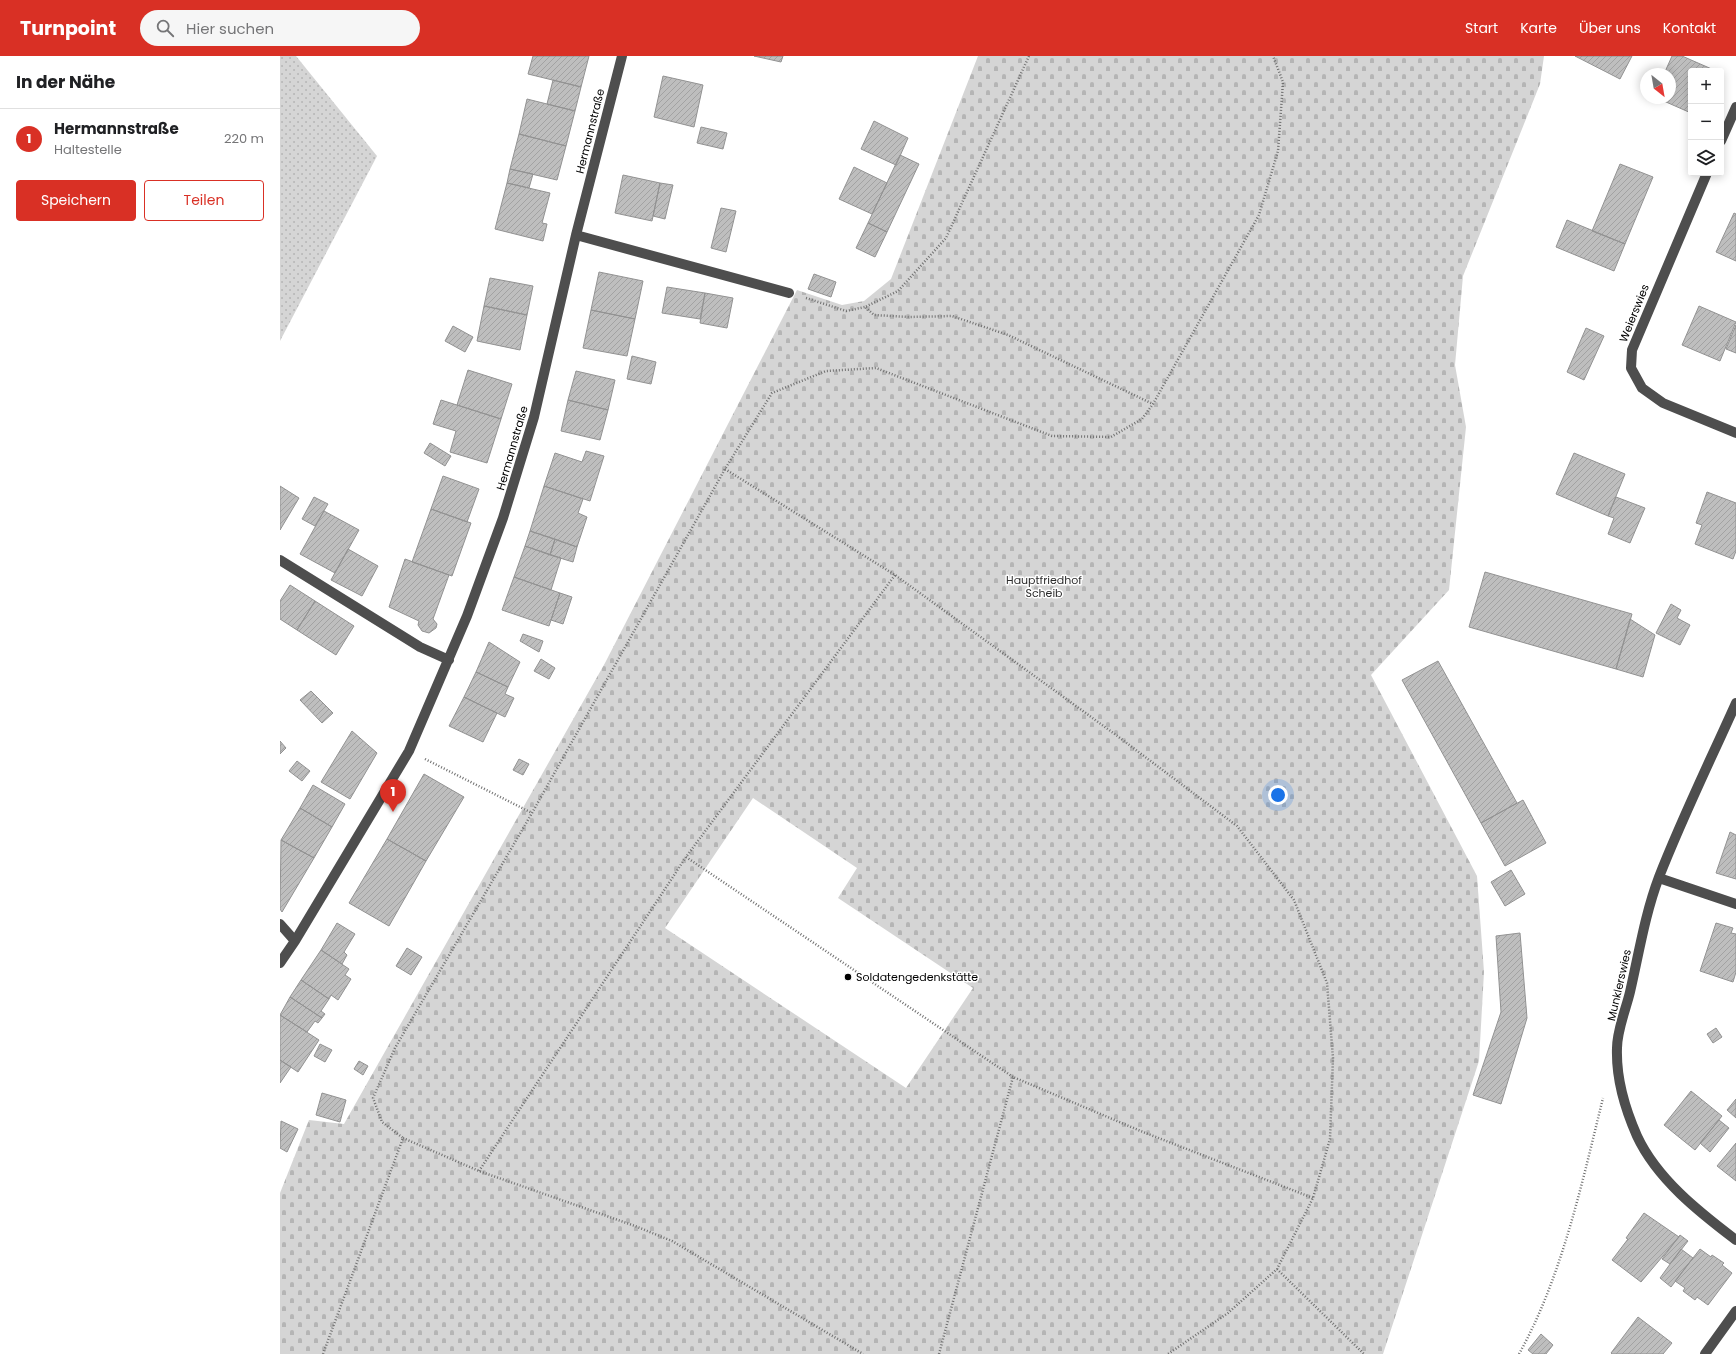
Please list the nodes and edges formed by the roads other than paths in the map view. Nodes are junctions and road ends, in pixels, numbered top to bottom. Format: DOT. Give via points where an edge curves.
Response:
graph roads {
  1 [pos="622,56"];
  2 [pos="1736,107"];
  3 [pos="1721,140"];
  4 [pos="1706,176"];
  5 [pos="576,235"];
  6 [pos="789,293"];
  7 [pos="1736,433"];
  8 [pos="280,560"];
  9 [pos="449,660"];
  10 [pos="1735,706"];
  11 [pos="1659,878"];
  12 [pos="1736,904"];
  13 [pos="280,924"];
  14 [pos="295,940"];
  15 [pos="280,963"];
  16 [pos="1736,1240"];
  17 [pos="1736,1311"];
  18 [pos="1705,1354"];
  1 -- 5 [label="street, Hermannstraße"];
  2 -- 3 [label="street"];
  4 -- 7 [label="street, Weierswies" via="1632,350 1632,368 1642,388 1663,403"];
  5 -- 6 [label="street"];
  5 -- 9 [label="street, Hermannstraße" via="532,424 503,518"];
  8 -- 9 [label="street" via="420,648"];
  9 -- 14 [label="street, Hermannstraße" via="409,751"];
  10 -- 11 [label="street, Munklerswies"];
  11 -- 12 [label="street"];
  11 -- 16 [label="street, Munklerswies" via="1643,932 1617,1046 1618,1070 1637,1136 1658,1169 1703,1215"];
  13 -- 14 [label="street"];
  14 -- 15 [label="street, Hermannstraße"];
  17 -- 18 [label="street"];
}
